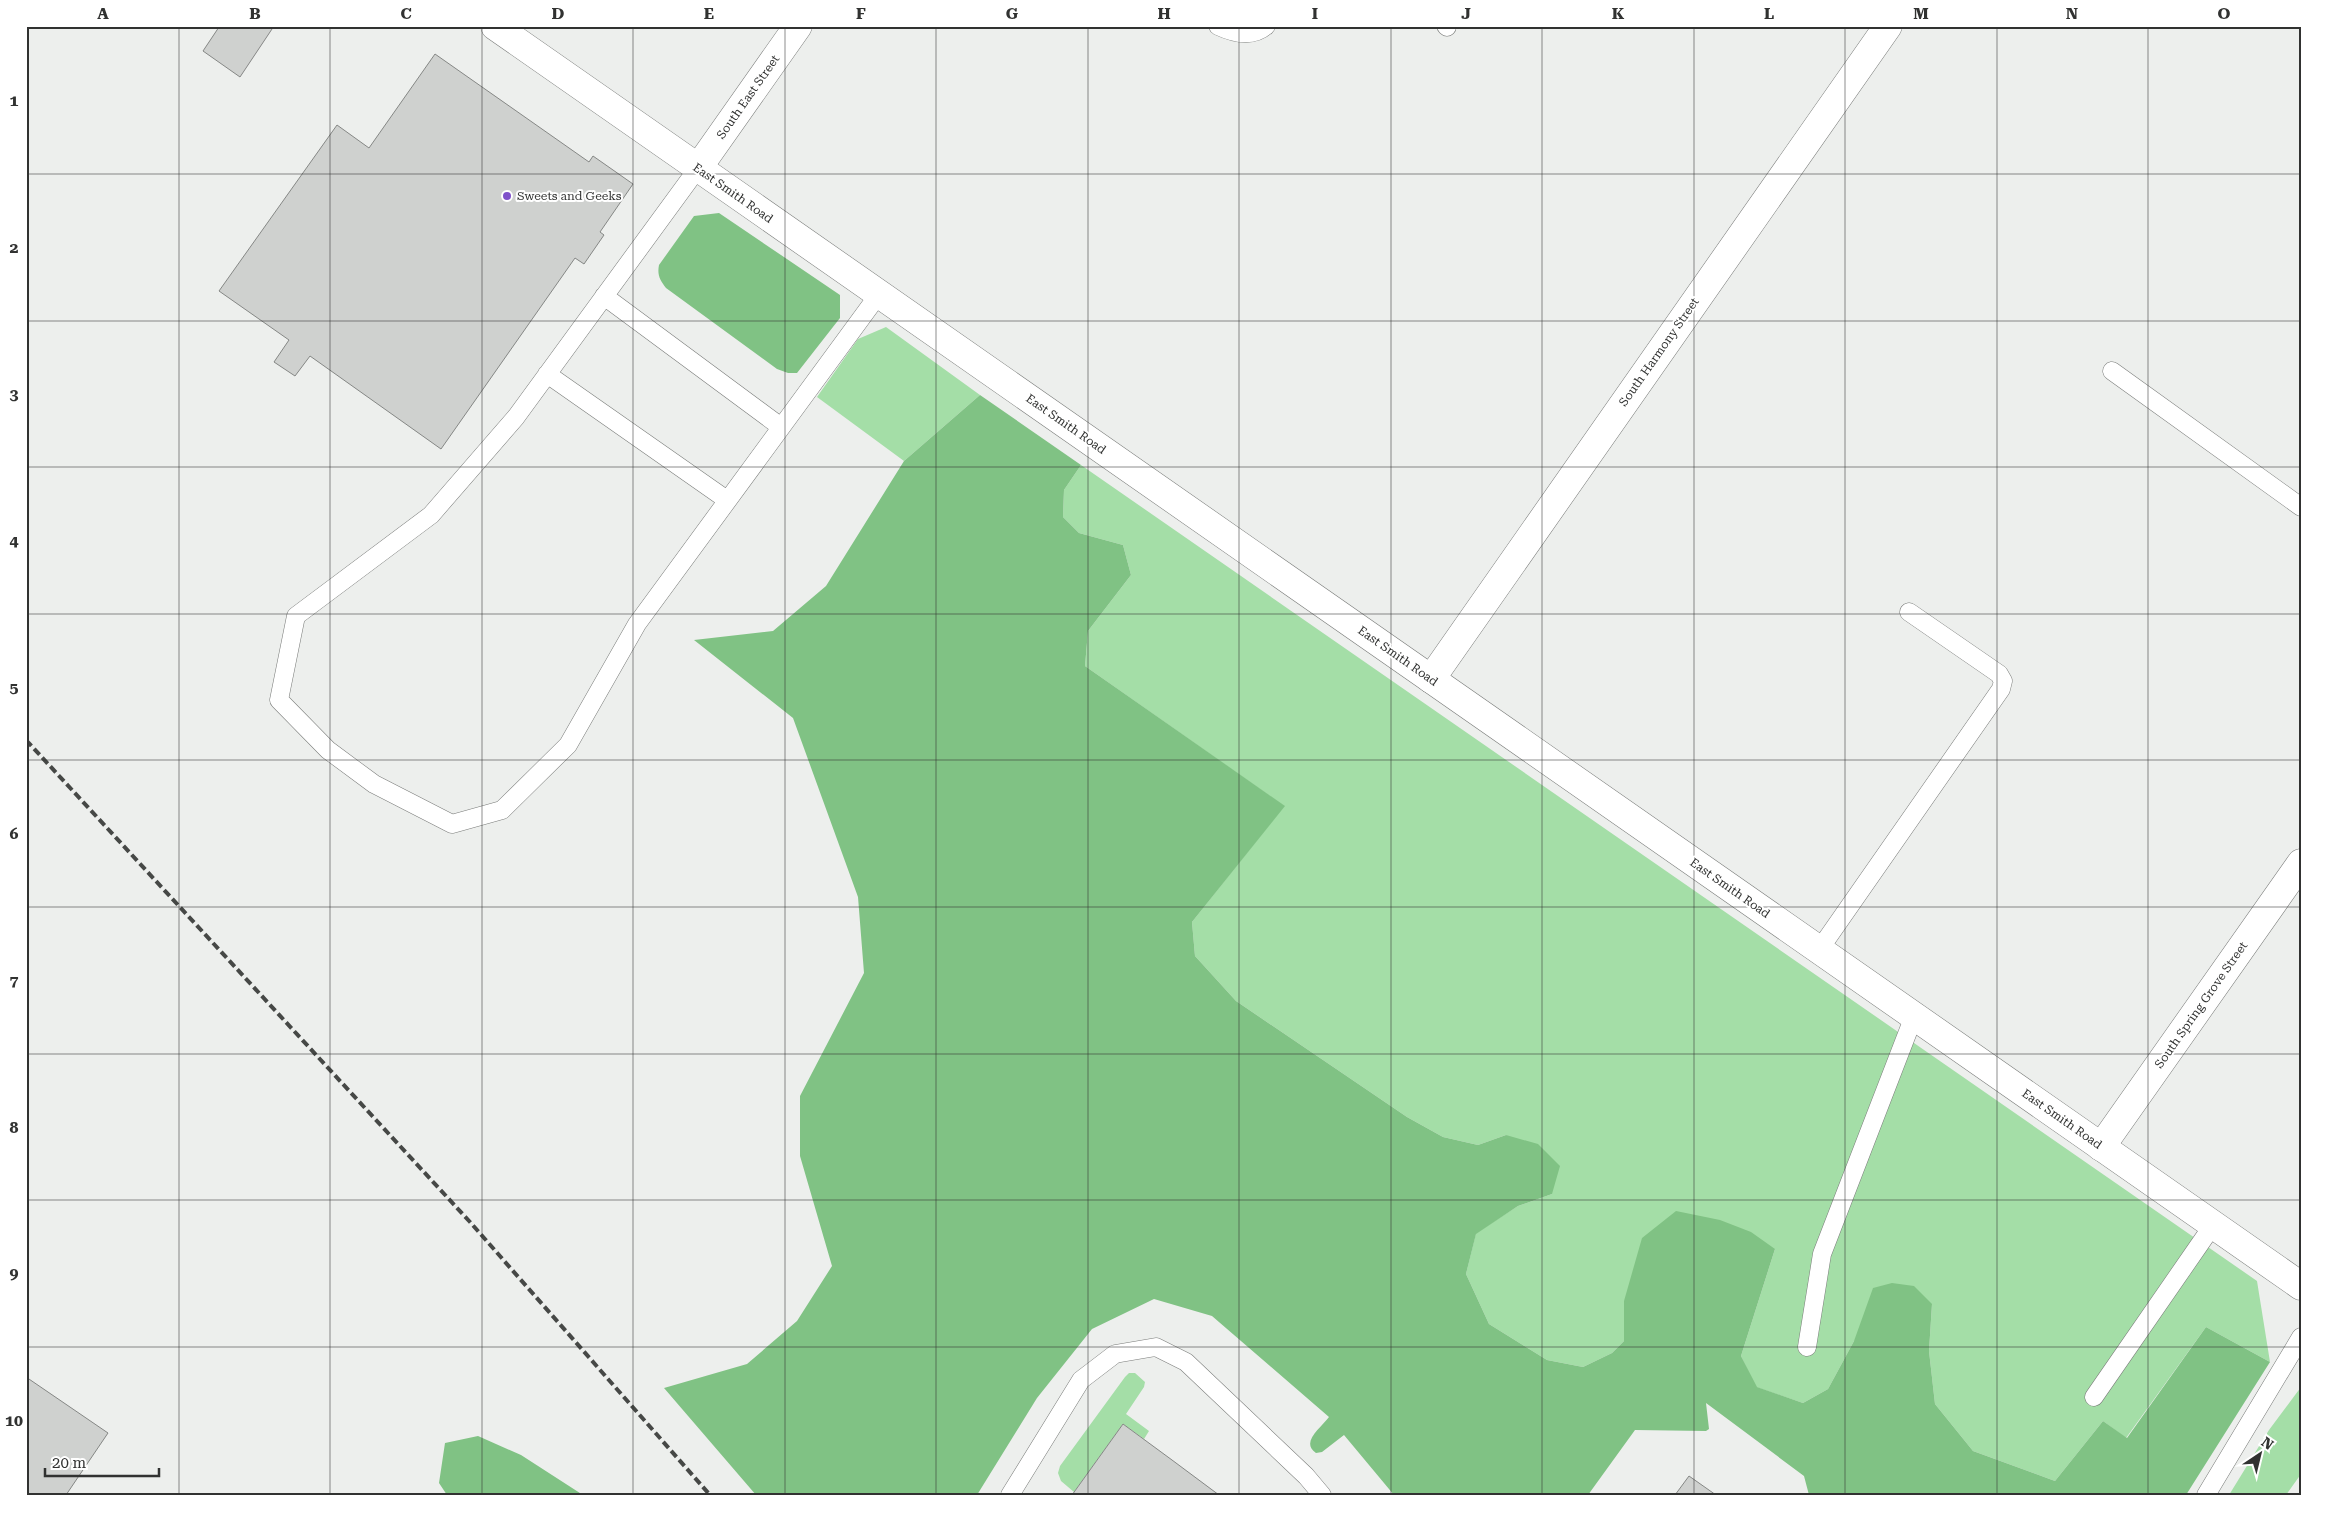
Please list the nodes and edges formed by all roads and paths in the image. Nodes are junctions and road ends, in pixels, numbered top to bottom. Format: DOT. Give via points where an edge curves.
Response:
graph roads {
  1 [pos="495,26"];
  2 [pos="798,26"];
  3 [pos="1218,26"];
  4 [pos="1266,26"];
  5 [pos="1888,26"];
  6 [pos="698,168"];
  7 [pos="878,294"];
  8 [pos="604,296"];
  9 [pos="2112,371"];
  10 [pos="547,374"];
  11 [pos="781,427"];
  12 [pos="727,500"];
  13 [pos="2301,507"];
  14 [pos="1909,612"];
  15 [pos="1431,679"];
  16 [pos="2301,862"];
  17 [pos="1819,950"];
  18 [pos="1914,1016"];
  19 [pos="2101,1146"];
  20 [pos="2213,1225"];
  21 [pos="2301,1286"];
  22 [pos="2301,1337"];
  23 [pos="1807,1347"];
  24 [pos="2094,1397"];
  25 [pos="1010,1495"];
  26 [pos="1322,1495"];
  27 [pos="2206,1495"];
  1 -- 6 [label="street, East Smith Road"];
  2 -- 6 [label="street, South East Street"];
  3 -- 4 [label="lane" via="1233,33 1249,33"];
  5 -- 15 [label="street, South Harmony Street"];
  6 -- 7 [label="street, East Smith Road"];
  6 -- 8 [label="lane"];
  7 -- 11 [label="lane"];
  7 -- 15 [label="street, East Smith Road"];
  8 -- 10 [label="lane"];
  8 -- 11 [label="lane"];
  9 -- 13 [label="lane"];
  10 -- 12 [label="lane"];
  10 -- 12 [label="lane" via="516,417 431,515 296,616 279,700 328,750 374,784 452,824 502,810 568,745 637,624"];
  11 -- 12 [label="lane"];
  14 -- 17 [label="lane" via="1999,674 2003,681 2001,689"];
  15 -- 17 [label="street, East Smith Road"];
  16 -- 19 [label="street, South Spring Grove Street"];
  17 -- 18 [label="street, East Smith Road"];
  18 -- 19 [label="street, East Smith Road"];
  18 -- 23 [label="lane" via="1822,1254"];
  19 -- 20 [label="street, East Smith Road"];
  20 -- 21 [label="street, East Smith Road"];
  20 -- 24 [label="lane"];
  22 -- 27 [label="lane"];
  25 -- 26 [label="lane" via="1081,1380 1115,1354 1156,1347 1186,1362"];
}
